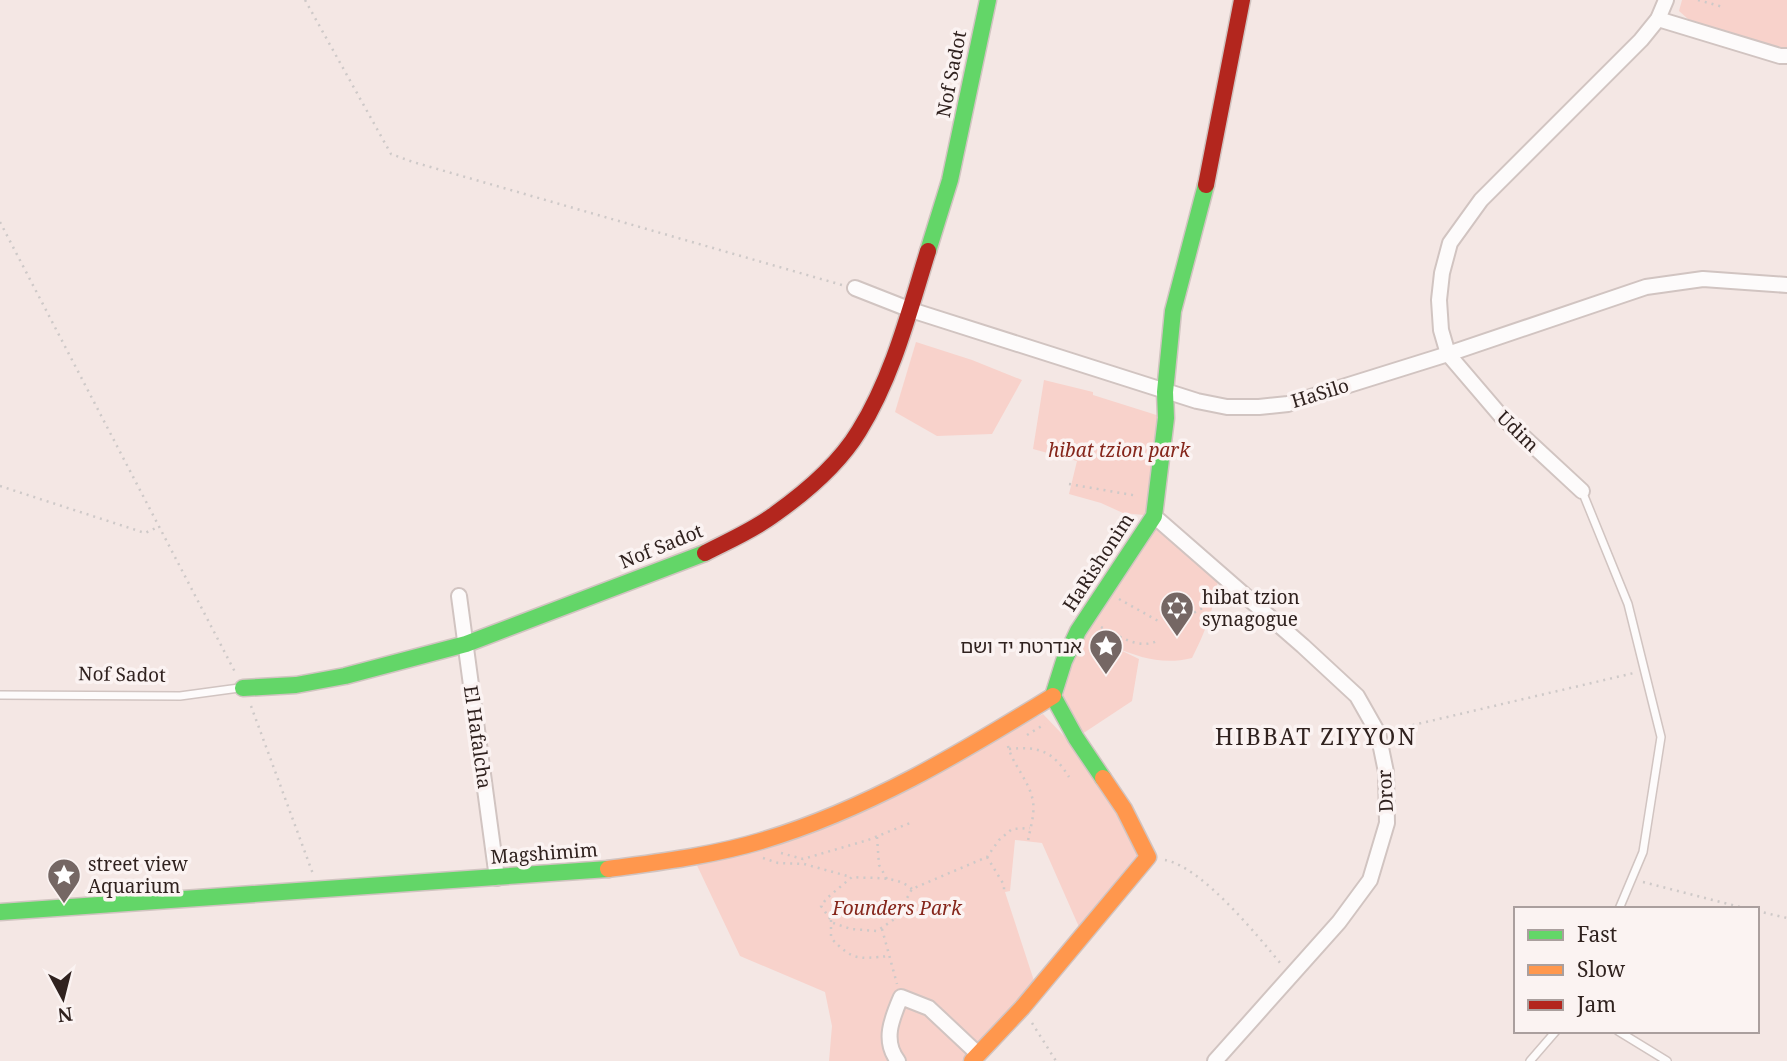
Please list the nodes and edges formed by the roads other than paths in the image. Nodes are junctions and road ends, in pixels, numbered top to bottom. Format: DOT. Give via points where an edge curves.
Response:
graph roads {
  1 [pos="988,0"];
  2 [pos="1242,0"];
  3 [pos="1666,0"];
  4 [pos="1658,19"];
  5 [pos="1787,56"];
  6 [pos="1787,285"];
  7 [pos="855,288"];
  8 [pos="911,310"];
  9 [pos="1448,354"];
  10 [pos="1165,392"];
  11 [pos="1582,491"];
  12 [pos="1154,516"];
  13 [pos="459,596"];
  14 [pos="466,644"];
  15 [pos="243,688"];
  16 [pos="0,695"];
  17 [pos="1053,695"];
  18 [pos="498,878"];
  19 [pos="1620,907"];
  20 [pos="0,912"];
  21 [pos="1554,1033"];
  22 [pos="1621,1033"];
  23 [pos="975,1057"];
  24 [pos="898,1061"];
  25 [pos="1215,1061"];
  26 [pos="1530,1061"];
  27 [pos="1667,1061"];
  1 -- 8 [label="street, Nof Sadot" via="950,180"];
  2 -- 10 [label="street, HaRishonim" via="1208,176 1173,310"];
  3 -- 4 [label="street, Udim"];
  4 -- 5 [label="street"];
  4 -- 9 [label="street, Udim" via="1481,200 1450,243 1439,300"];
  6 -- 9 [label="street, HaSilo" via="1703,279 1646,287"];
  7 -- 8 [label="street, HaSilo"];
  8 -- 10 [label="street, HaSilo"];
  8 -- 14 [label="street, Nof Sadot" via="878,396 858,433 834,463 773,516 705,553"];
  9 -- 10 [label="street, HaSilo" via="1288,404 1227,407"];
  9 -- 11 [label="street, Udim" via="1501,416"];
  10 -- 12 [label="street, HaRishonim"];
  11 -- 19 [label="lane, Udim" via="1628,604 1661,737 1643,852"];
  12 -- 17 [label="street, HaRishonim" via="1085,620"];
  12 -- 25 [label="street, Dror" via="1357,696 1378,733 1386,772 1387,823 1370,880 1339,922"];
  13 -- 14 [label="street, El Hafalcha"];
  14 -- 15 [label="street, Nof Sadot" via="333,678"];
  14 -- 18 [label="street, El Hafalcha"];
  15 -- 16 [label="lane, Nof Sadot" via="180,696"];
  17 -- 18 [label="street, Magshimim" via="958,755 844,811 761,841 693,857"];
  17 -- 23 [label="street" via="1124,809 1148,857"];
  18 -- 20 [label="street, Magshimim"];
  21 -- 26 [label="lane"];
  22 -- 27 [label="lane"];
  23 -- 24 [label="street" via="929,1009 901,997 890,1023 891,1052"];
}
